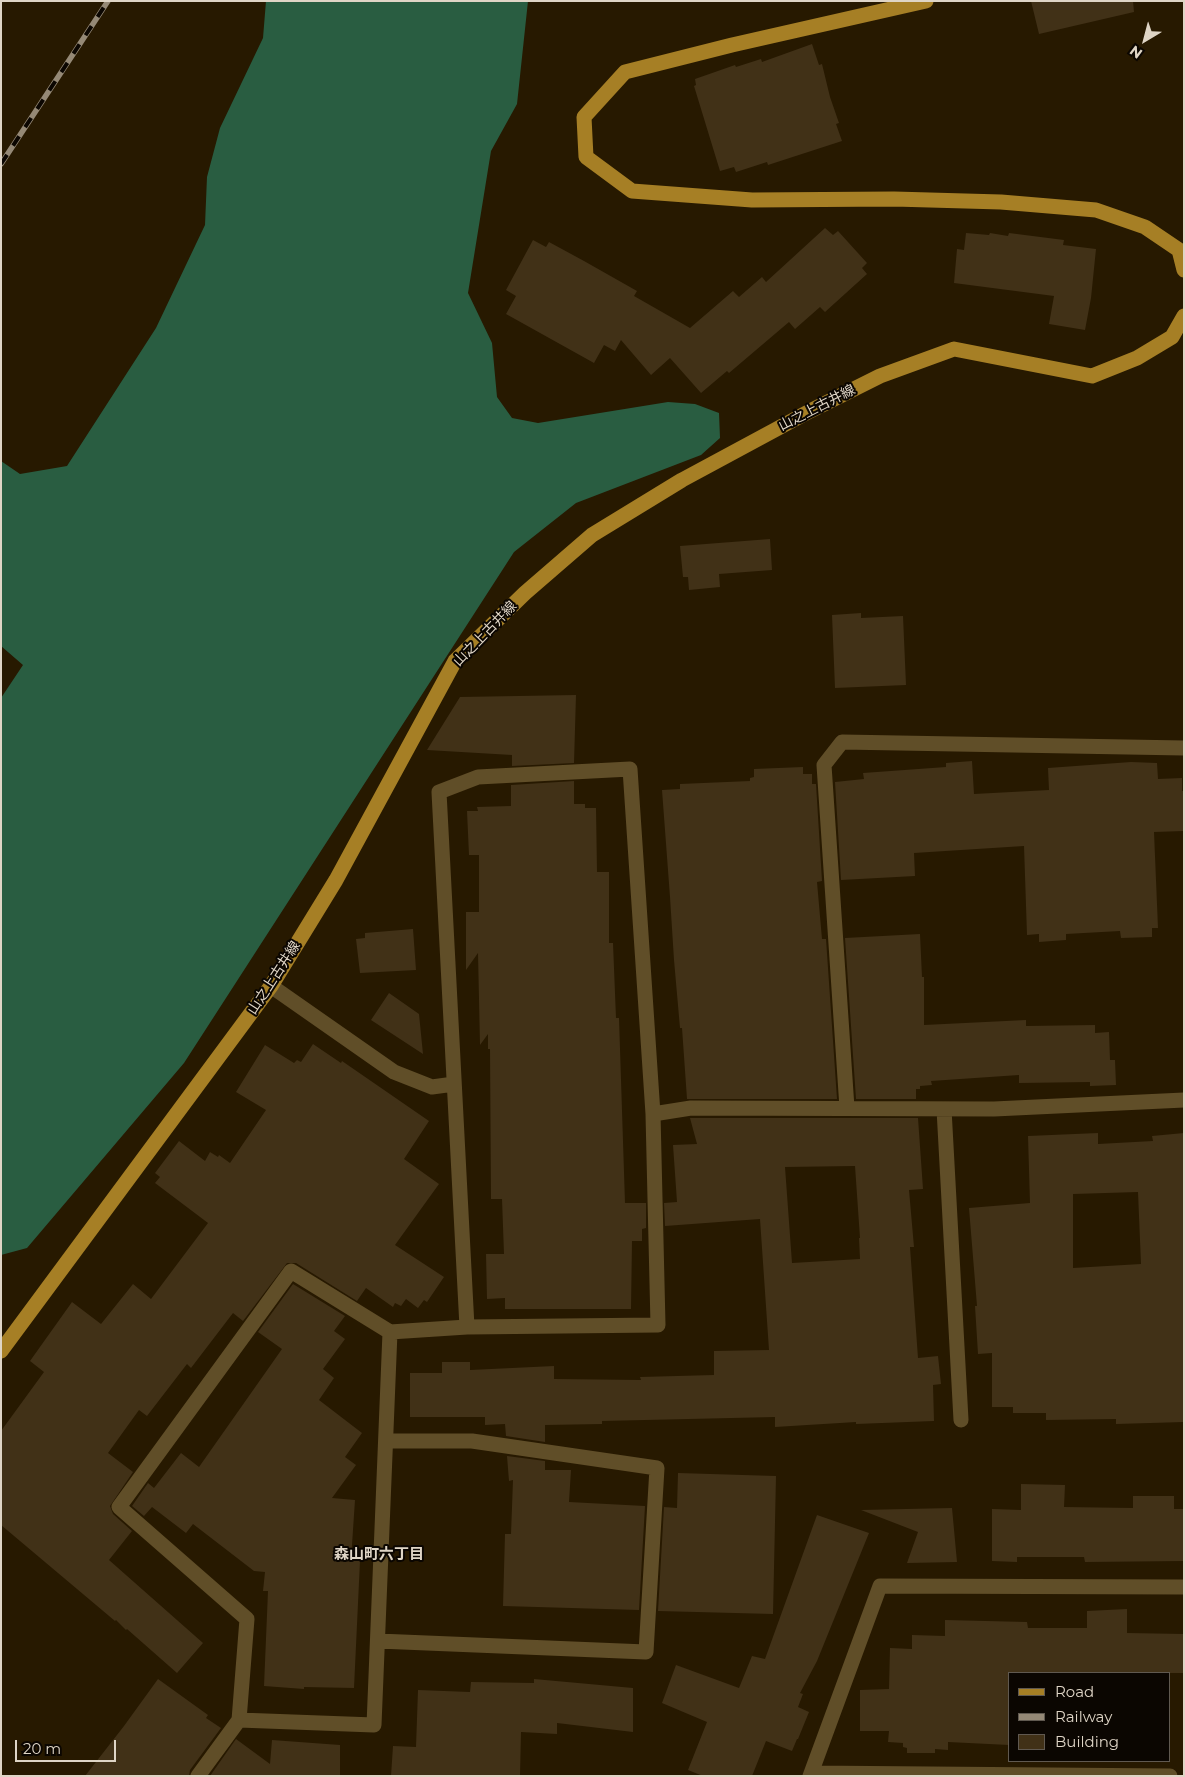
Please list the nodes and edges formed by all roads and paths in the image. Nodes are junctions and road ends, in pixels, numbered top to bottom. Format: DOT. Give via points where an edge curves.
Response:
graph roads {
  1 [pos="926,1"];
  2 [pos="1184,270"];
  3 [pos="1184,316"];
  4 [pos="1184,748"];
  5 [pos="271,986"];
  6 [pos="454,1084"];
  7 [pos="1184,1100"];
  8 [pos="847,1108"];
  9 [pos="944,1109"];
  10 [pos="653,1114"];
  11 [pos="467,1327"];
  12 [pos="390,1332"];
  13 [pos="1,1351"];
  14 [pos="961,1420"];
  15 [pos="386,1441"];
  16 [pos="1184,1587"];
  17 [pos="378,1640"];
  18 [pos="239,1720"];
  19 [pos="811,1775"];
  20 [pos="198,1776"];
  21 [pos="1170,1776"];
  1 -- 2 [label="main road" via="625,72 584,117 586,157 632,191 752,200 894,198 1001,202 1096,210 1146,227 1179,250"];
  3 -- 5 [label="main road, 山之上古井線" via="1172,337 1137,358 1092,376 954,349 880,376 682,480 592,535 525,592 455,661 336,880"];
  4 -- 8 [label="street" via="842,742 824,765"];
  5 -- 6 [label="street" via="394,1072 432,1087"];
  5 -- 13 [label="main road, 山之上古井線"];
  6 -- 10 [label="street" via="439,792 478,777 630,769"];
  6 -- 11 [label="street"];
  7 -- 9 [label="street"];
  8 -- 9 [label="street"];
  8 -- 10 [label="street" via="691,1108"];
  9 -- 14 [label="street"];
  10 -- 11 [label="street" via="658,1325"];
  11 -- 12 [label="street"];
  12 -- 15 [label="street"];
  12 -- 18 [label="street" via="291,1271 119,1507 247,1619"];
  15 -- 17 [label="street"];
  15 -- 17 [label="street" via="472,1441 657,1468 646,1652"];
  16 -- 19 [label="street" via="880,1586"];
  17 -- 18 [label="street" via="374,1725"];
  18 -- 20 [label="street"];
  19 -- 21 [label="street"];
}
